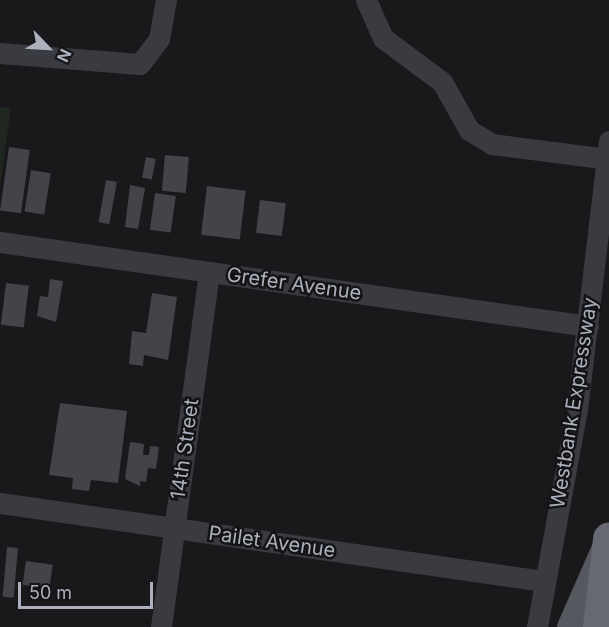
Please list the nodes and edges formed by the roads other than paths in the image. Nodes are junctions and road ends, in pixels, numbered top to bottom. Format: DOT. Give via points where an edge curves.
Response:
graph roads {
  1 [pos="166,0"];
  2 [pos="370,2"];
  3 [pos="0,53"];
  4 [pos="608,150"];
  5 [pos="0,242"];
  6 [pos="209,272"];
  7 [pos="588,326"];
  8 [pos="0,503"];
  9 [pos="175,528"];
  10 [pos="609,538"];
  11 [pos="544,581"];
  12 [pos="162,627"];
  13 [pos="537,627"];
  14 [pos="570,627"];
  15 [pos="599,627"];
  1 -- 3 [label="street" via="159,39 140,64"];
  2 -- 4 [label="street" via="387,43 427,67 442,82 470,130 477,135 492,144"];
  4 -- 7 [label="street, Westbank Expressway"];
  5 -- 6 [label="street, Grefer Avenue"];
  6 -- 7 [label="street, Grefer Avenue"];
  6 -- 9 [label="street, 14th Street"];
  7 -- 11 [label="street, Westbank Expressway" via="577,409"];
  8 -- 9 [label="street, Pailet Avenue"];
  9 -- 11 [label="street, Pailet Avenue"];
  9 -- 12 [label="street, 14th Street"];
  10 -- 14 [label="main road"];
  10 -- 15 [label="highway"];
  11 -- 13 [label="street, Westbank Expressway"];
}
